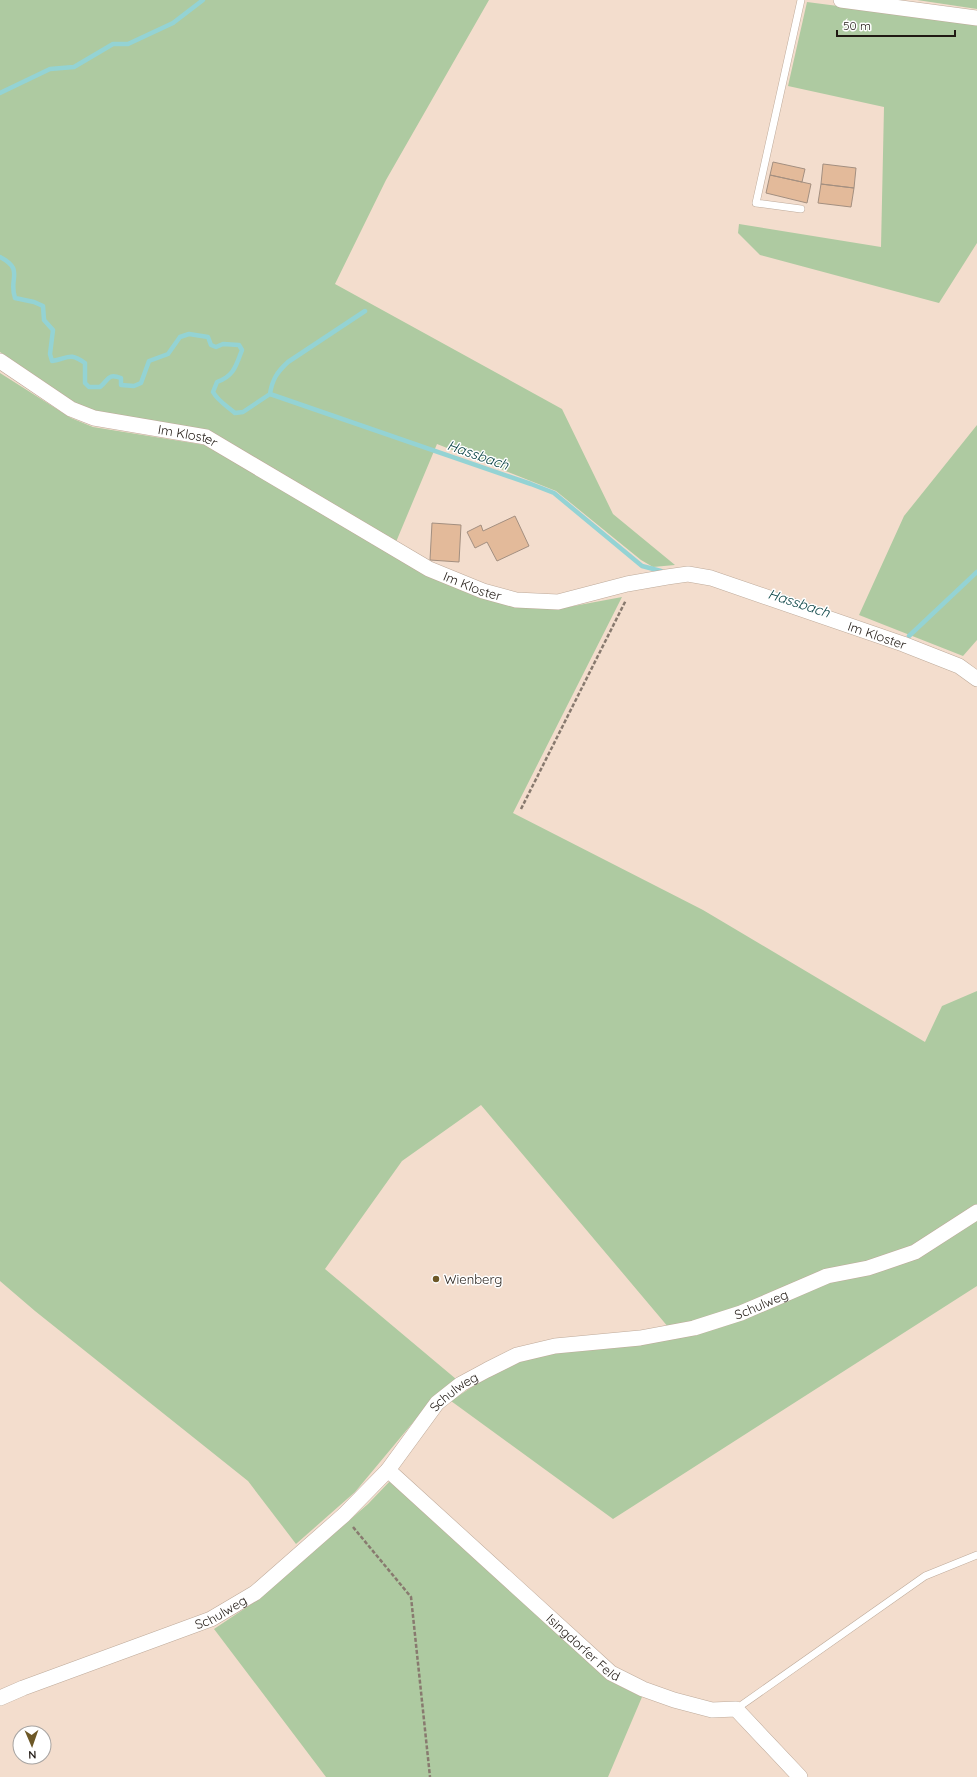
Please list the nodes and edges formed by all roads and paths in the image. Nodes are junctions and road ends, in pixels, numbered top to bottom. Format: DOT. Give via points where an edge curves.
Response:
graph roads {
  1 [pos="801,0"];
  2 [pos="841,0"];
  3 [pos="977,18"];
  4 [pos="801,209"];
  5 [pos="0,361"];
  6 [pos="627,584"];
  7 [pos="977,679"];
  8 [pos="521,809"];
  9 [pos="977,1212"];
  10 [pos="388,1470"];
  11 [pos="344,1515"];
  12 [pos="977,1555"];
  13 [pos="0,1698"];
  14 [pos="736,1709"];
  15 [pos="430,1777"];
  16 [pos="800,1777"];
  1 -- 4 [label="lane" via="756,202"];
  2 -- 3 [label="street"];
  5 -- 6 [label="street, Im Kloster" via="71,409 94,418 206,437 429,568 483,591 516,600 558,602"];
  6 -- 7 [label="street, Im Kloster" via="688,574 710,578 903,644 959,666"];
  6 -- 8 [label="path" via="628,596"];
  9 -- 10 [label="street, Schulweg" via="915,1252 868,1268 827,1276 776,1299 694,1328 656,1335 555,1346 517,1355 461,1384 437,1403"];
  10 -- 11 [label="street, Schulweg"];
  10 -- 14 [label="street, Isingdorfer Feld" via="612,1673 643,1689 674,1700 712,1710"];
  11 -- 13 [label="street, Schulweg" via="255,1593 211,1619"];
  11 -- 15 [label="path" via="410,1597"];
  12 -- 14 [label="lane" via="925,1576"];
  14 -- 16 [label="street"];
}
